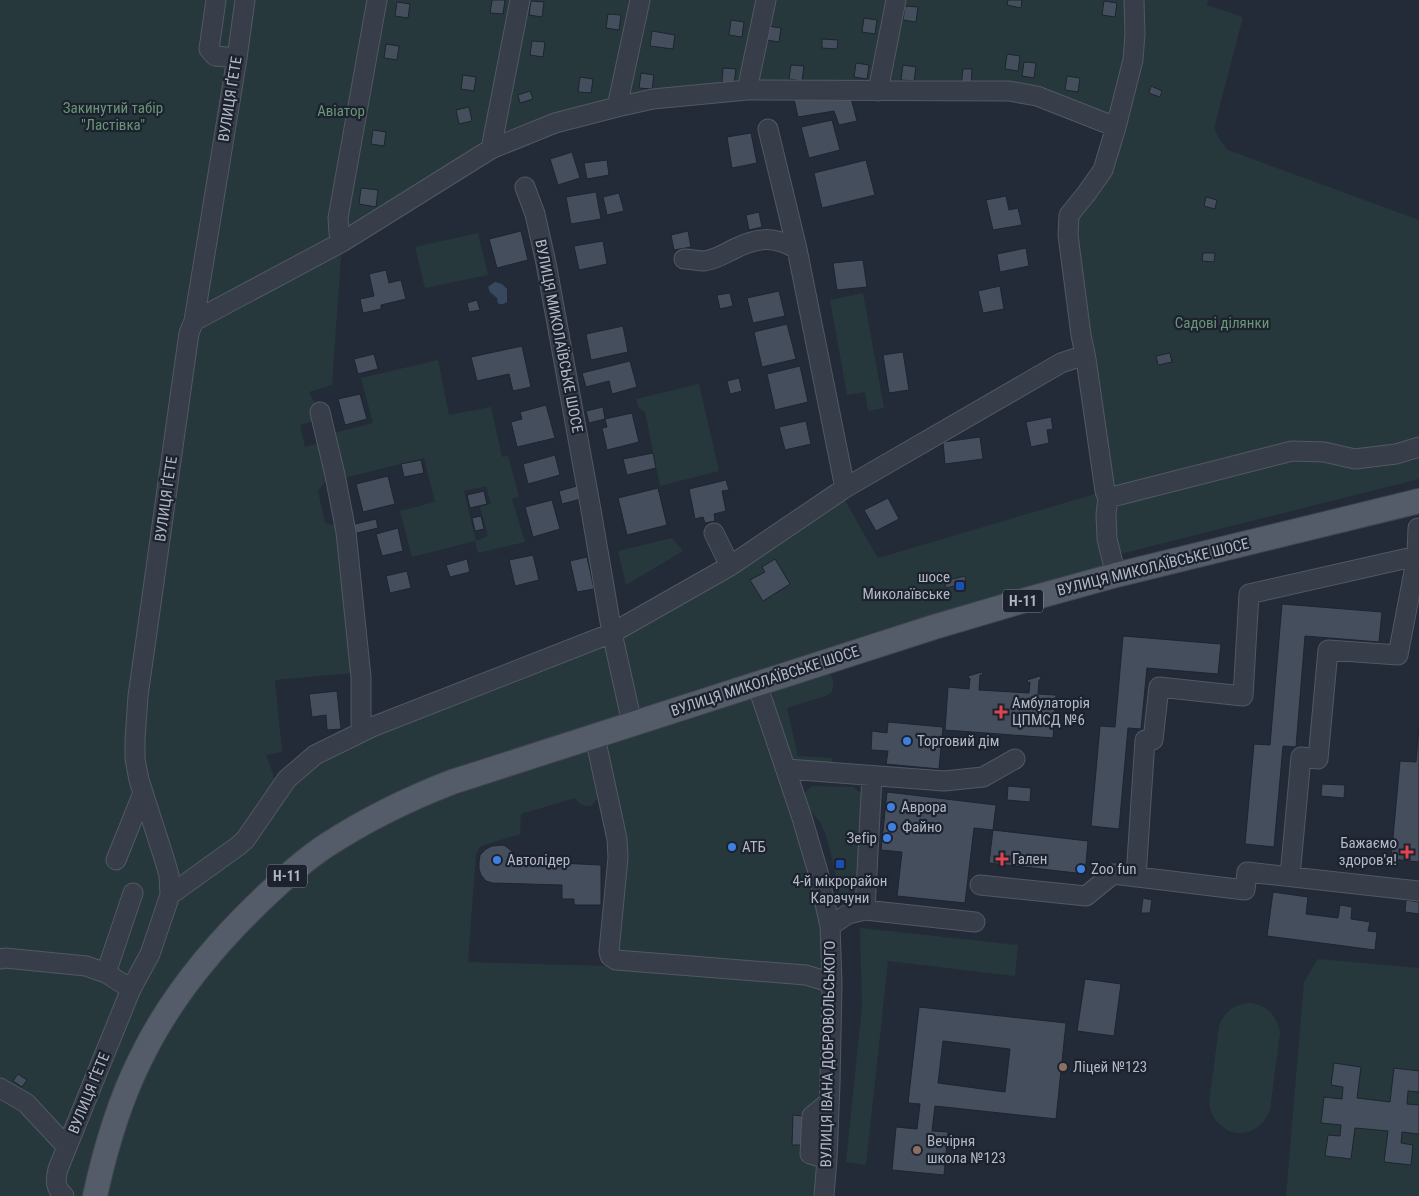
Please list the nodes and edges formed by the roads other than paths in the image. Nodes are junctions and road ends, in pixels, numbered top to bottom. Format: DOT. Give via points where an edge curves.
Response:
graph roads {
  1 [pos="216,0"];
  2 [pos="245,0"];
  3 [pos="377,0"];
  4 [pos="520,0"];
  5 [pos="640,0"];
  6 [pos="766,0"];
  7 [pos="896,0"];
  8 [pos="1134,0"];
  9 [pos="237,58"];
  10 [pos="747,90"];
  11 [pos="878,91"];
  12 [pos="617,107"];
  13 [pos="1116,127"];
  14 [pos="768,129"];
  15 [pos="491,149"];
  16 [pos="525,186"];
  17 [pos="342,242"];
  18 [pos="797,248"];
  19 [pos="684,258"];
  20 [pos="194,321"];
  21 [pos="1086,359"];
  22 [pos="320,412"];
  23 [pos="1419,447"];
  24 [pos="845,488"];
  25 [pos="1108,498"];
  26 [pos="1414,502"];
  27 [pos="1418,528"];
  28 [pos="714,533"];
  29 [pos="1417,556"];
  30 [pos="730,566"];
  31 [pos="1116,575"];
  32 [pos="612,634"];
  33 [pos="757,684"];
  34 [pos="632,723"];
  35 [pos="362,731"];
  36 [pos="595,737"];
  37 [pos="1015,759"];
  38 [pos="787,769"];
  39 [pos="872,776"];
  40 [pos="143,793"];
  41 [pos="116,860"];
  42 [pos="1290,876"];
  43 [pos="1136,877"];
  44 [pos="980,885"];
  45 [pos="1419,891"];
  46 [pos="133,893"];
  47 [pos="170,895"];
  48 [pos="865,910"];
  49 [pos="974,922"];
  50 [pos="830,926"];
  51 [pos="0,959"];
  52 [pos="106,973"];
  53 [pos="832,983"];
  54 [pos="131,989"];
  55 [pos="0,1088"];
  56 [pos="68,1147"];
  57 [pos="64,1196"];
  58 [pos="95,1196"];
  59 [pos="824,1196"];
  1 -- 9 [label="street" via="209,49 215,56"];
  2 -- 9 [label="street, ВУЛИЦЯ ҐЕТЕ"];
  3 -- 17 [label="street" via="338,218"];
  4 -- 15 [label="street"];
  5 -- 12 [label="street"];
  6 -- 10 [label="street"];
  7 -- 11 [label="street"];
  8 -- 13 [label="street" via="1133,60"];
  9 -- 20 [label="street, ВУЛИЦЯ ҐЕТЕ"];
  10 -- 11 [label="street"];
  10 -- 12 [label="street" via="654,99"];
  11 -- 13 [label="street" via="1009,91 1038,96"];
  12 -- 15 [label="street" via="555,123"];
  13 -- 21 [label="street" via="1103,170 1069,215 1068,236"];
  14 -- 18 [label="street"];
  15 -- 17 [label="street"];
  16 -- 32 [label="street, ВУЛИЦЯ МИКОЛАЇВСЬКЕ ШОСЕ" via="536,214 546,263"];
  17 -- 20 [label="street"];
  18 -- 19 [label="street" via="767,239 751,241 705,261"];
  18 -- 24 [label="street"];
  20 -- 40 [label="street, ВУЛИЦЯ ҐЕТЕ" via="189,333 138,696 135,759"];
  21 -- 24 [label="street" via="1076,358 1061,364"];
  21 -- 25 [label="street"];
  22 -- 35 [label="street" via="340,485 361,677"];
  23 -- 25 [label="street" via="1396,454 1355,459 1324,452 1292,451"];
  24 -- 30 [label="street"];
  25 -- 31 [label="street" via="1107,539"];
  26 -- 27 [label="street"];
  26 -- 31 [label="main road, ВУЛИЦЯ МИКОЛАЇВСЬКЕ ШОСЕ / Н-11"];
  27 -- 29 [label="street"];
  28 -- 30 [label="street"];
  29 -- 42 [label="street" via="1398,655 1328,650 1318,759 1301,757"];
  29 -- 43 [label="street" via="1249,594 1243,696 1159,687 1153,740 1145,740"];
  30 -- 32 [label="street"];
  31 -- 33 [label="main road, ВУЛИЦЯ МИКОЛАЇВСЬКЕ ШОСЕ / Н-11" via="934,627"];
  32 -- 34 [label="street, ВУЛИЦЯ МИКОЛАЇВСЬКЕ ШОСЕ"];
  32 -- 35 [label="street"];
  33 -- 34 [label="main road, ВУЛИЦЯ МИКОЛАЇВСЬКЕ ШОСЕ / Н-11"];
  33 -- 38 [label="street, ВУЛИЦЯ ІВАНА ДОБРОВОЛЬСЬКОГО"];
  34 -- 36 [label="main road, ВУЛИЦЯ МИКОЛАЇВСЬКЕ ШОСЕ / Н-11"];
  35 -- 47 [label="street" via="315,755 301,766 278,790 238,846"];
  36 -- 53 [label="street" via="617,839 610,956 616,960 806,975"];
  36 -- 58 [label="main road, ВУЛИЦЯ МИКОЛАЇВСЬКЕ ШОСЕ / Н-11" via="452,782 365,821 293,871 257,904 195,971 154,1032 120,1106"];
  37 -- 39 [label="street" via="983,777 944,782"];
  38 -- 39 [label="street"];
  38 -- 50 [label="street, ВУЛИЦЯ ІВАНА ДОБРОВОЛЬСЬКОГО" via="818,872"];
  39 -- 48 [label="street"];
  40 -- 41 [label="street"];
  40 -- 47 [label="street, ВУЛИЦЯ ҐЕТЕ" via="169,875"];
  42 -- 43 [label="street" via="1247,872 1245,890"];
  42 -- 45 [label="street"];
  43 -- 44 [label="street" via="1113,874 1086,896"];
  46 -- 52 [label="street"];
  47 -- 54 [label="street, ВУЛИЦЯ ҐЕТЕ" via="150,954"];
  48 -- 49 [label="street"];
  48 -- 50 [label="street" via="848,914"];
  50 -- 53 [label="street, ВУЛИЦЯ ІВАНА ДОБРОВОЛЬСЬКОГО"];
  51 -- 52 [label="street" via="86,966"];
  52 -- 54 [label="street"];
  53 -- 59 [label="street, ВУЛИЦЯ ІВАНА ДОБРОВОЛЬСЬКОГО"];
  54 -- 56 [label="street, ВУЛИЦЯ ҐЕТЕ"];
  55 -- 56 [label="street" via="26,1103"];
  56 -- 57 [label="street, ВУЛИЦЯ ҐЕТЕ" via="55,1180 56,1188"];
}
